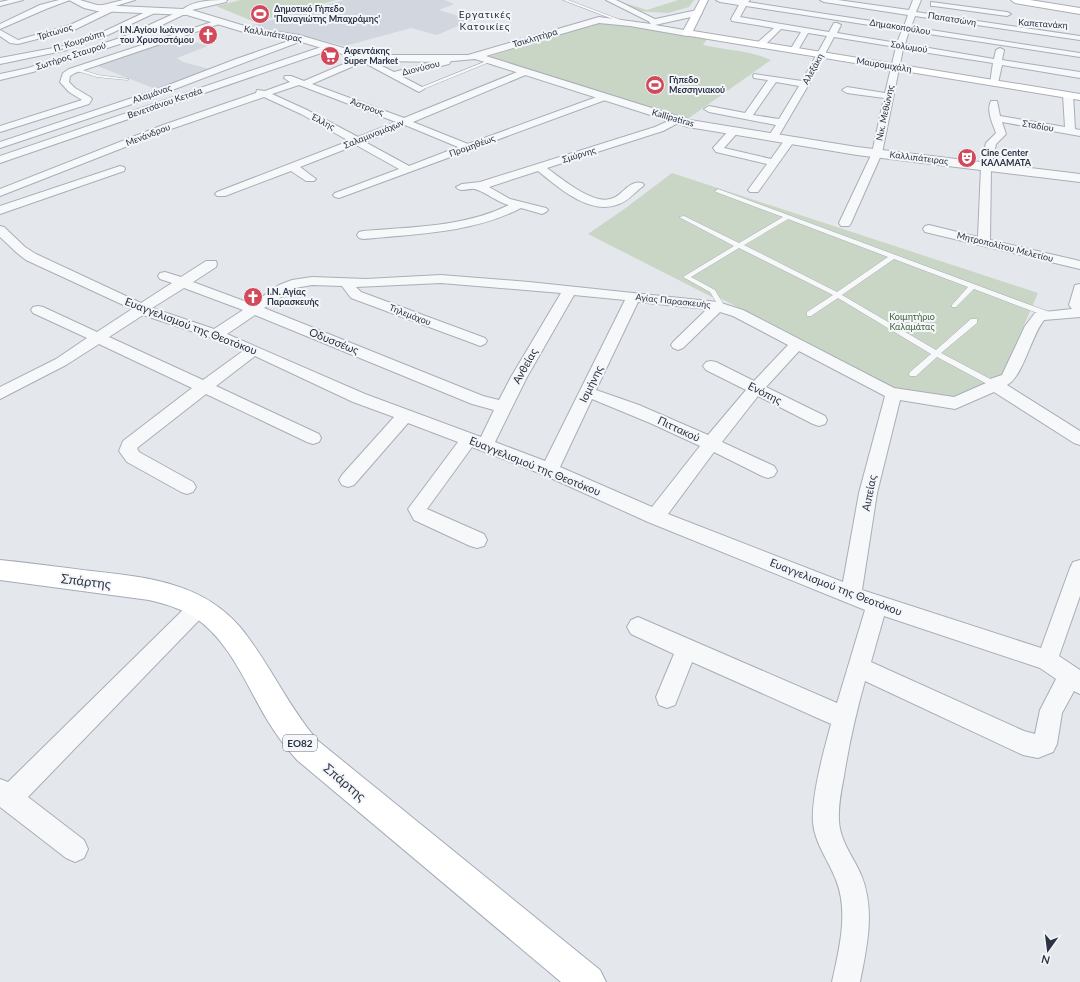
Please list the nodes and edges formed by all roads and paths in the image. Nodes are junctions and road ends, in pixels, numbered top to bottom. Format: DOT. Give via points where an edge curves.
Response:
graph roads {
  1 [pos="18,0"];
  2 [pos="66,0"];
  3 [pos="73,0"];
  4 [pos="131,0"];
  5 [pos="222,0"];
  6 [pos="565,0"];
  7 [pos="610,0"];
  8 [pos="704,0"];
  9 [pos="720,0"];
  10 [pos="824,0"];
  11 [pos="966,0"];
  12 [pos="1008,0"];
  13 [pos="1015,0"];
  14 [pos="917,1"];
  15 [pos="745,2"];
  16 [pos="850,2"];
  17 [pos="0,4"];
  18 [pos="966,8"];
  19 [pos="106,9"];
  20 [pos="155,11"];
  21 [pos="1080,11"];
  22 [pos="185,12"];
  23 [pos="698,13"];
  24 [pos="912,13"];
  25 [pos="6,16"];
  26 [pos="23,16"];
  27 [pos="841,18"];
  28 [pos="1006,21"];
  29 [pos="220,22"];
  30 [pos="624,22"];
  31 [pos="657,22"];
  32 [pos="1035,23"];
  33 [pos="644,25"];
  34 [pos="0,27"];
  35 [pos="779,27"];
  36 [pos="907,29"];
  37 [pos="806,31"];
  38 [pos="0,32"];
  39 [pos="687,33"];
  40 [pos="104,34"];
  41 [pos="832,35"];
  42 [pos="1080,38"];
  43 [pos="126,39"];
  44 [pos="303,39"];
  45 [pos="86,40"];
  46 [pos="1001,43"];
  47 [pos="152,45"];
  48 [pos="760,45"];
  49 [pos="900,46"];
  50 [pos="330,47"];
  51 [pos="794,50"];
  52 [pos="83,53"];
  53 [pos="821,54"];
  54 [pos="1080,55"];
  55 [pos="475,56"];
  56 [pos="367,57"];
  57 [pos="448,59"];
  58 [pos="0,61"];
  59 [pos="490,61"];
  60 [pos="998,62"];
  61 [pos="895,67"];
  62 [pos="76,69"];
  63 [pos="265,69"];
  64 [pos="525,72"];
  65 [pos="393,75"];
  66 [pos="1080,75"];
  67 [pos="757,76"];
  68 [pos="0,77"];
  69 [pos="127,79"];
  70 [pos="773,79"];
  71 [pos="234,80"];
  72 [pos="302,83"];
  73 [pos="994,83"];
  74 [pos="805,84"];
  75 [pos="419,89"];
  76 [pos="847,90"];
  77 [pos="156,93"];
  78 [pos="266,94"];
  79 [pos="1068,95"];
  80 [pos="889,96"];
  81 [pos="605,97"];
  82 [pos="1080,97"];
  83 [pos="172,101"];
  84 [pos="994,103"];
  85 [pos="709,109"];
  86 [pos="203,115"];
  87 [pos="747,117"];
  88 [pos="996,118"];
  89 [pos="677,120"];
  90 [pos="405,122"];
  91 [pos="782,123"];
  92 [pos="0,129"];
  93 [pos="734,131"];
  94 [pos="1070,131"];
  95 [pos="1080,133"];
  96 [pos="773,137"];
  97 [pos="790,140"];
  98 [pos="358,141"];
  99 [pos="0,145"];
  100 [pos="468,148"];
  101 [pos="877,153"];
  102 [pos="0,160"];
  103 [pos="774,163"];
  104 [pos="986,166"];
  105 [pos="292,167"];
  106 [pos="120,168"];
  107 [pos="540,168"];
  108 [pos="410,170"];
  109 [pos="1080,178"];
  110 [pos="310,179"];
  111 [pos="638,185"];
  112 [pos="480,186"];
  113 [pos="462,187"];
  114 [pos="718,190"];
  115 [pos="754,190"];
  116 [pos="0,193"];
  117 [pos="221,194"];
  118 [pos="339,195"];
  119 [pos="519,205"];
  120 [pos="0,210"];
  121 [pos="542,210"];
  122 [pos="682,217"];
  123 [pos="787,217"];
  124 [pos="845,223"];
  125 [pos="929,229"];
  126 [pos="0,230"];
  127 [pos="363,235"];
  128 [pos="984,241"];
  129 [pos="739,245"];
  130 [pos="892,257"];
  131 [pos="211,264"];
  132 [pos="1080,265"];
  133 [pos="165,276"];
  134 [pos="347,282"];
  135 [pos="183,283"];
  136 [pos="972,287"];
  137 [pos="1080,288"];
  138 [pos="570,290"];
  139 [pos="838,295"];
  140 [pos="633,297"];
  141 [pos="720,306"];
  142 [pos="954,306"];
  143 [pos="142,309"];
  144 [pos="253,309"];
  145 [pos="38,310"];
  146 [pos="1080,312"];
  147 [pos="809,314"];
  148 [pos="1050,315"];
  149 [pos="974,321"];
  150 [pos="217,334"];
  151 [pos="97,338"];
  152 [pos="480,341"];
  153 [pos="797,344"];
  154 [pos="678,345"];
  155 [pos="253,350"];
  156 [pos="935,353"];
  157 [pos="711,366"];
  158 [pos="913,374"];
  159 [pos="993,384"];
  160 [pos="3,388"];
  161 [pos="203,388"];
  162 [pos="755,388"];
  163 [pos="587,392"];
  164 [pos="894,394"];
  165 [pos="502,407"];
  166 [pos="405,416"];
  167 [pos="819,420"];
  168 [pos="314,438"];
  169 [pos="1080,439"];
  170 [pos="477,442"];
  171 [pos="711,444"];
  172 [pos="550,470"];
  173 [pos="768,470"];
  174 [pos="348,480"];
  175 [pos="187,487"];
  176 [pos="655,516"];
  177 [pos="477,540"];
  178 [pos="0,570"];
  179 [pos="1079,573"];
  180 [pos="851,594"];
  181 [pos="877,604"];
  182 [pos="199,607"];
  183 [pos="638,627"];
  184 [pos="687,649"];
  185 [pos="1047,660"];
  186 [pos="858,667"];
  187 [pos="1075,679"];
  188 [pos="667,697"];
  189 [pos="844,718"];
  190 [pos="4,794"];
  191 [pos="75,849"];
  192 [pos="588,982"];
  193 [pos="846,982"];
  1 -- 17 [label="street"];
  2 -- 26 [label="street"];
  3 -- 19 [label="street, Καλλιπάτειρας"];
  4 -- 19 [label="street, Τρίτωνος"];
  5 -- 22 [label="street" via="191,7"];
  6 -- 30 [label="lane"];
  7 -- 31 [label="street"];
  8 -- 23 [label="main road"];
  9 -- 15 [label="street, Δημακοπούλου"];
  10 -- 16 [label="street, Παπατσώνη"];
  11 -- 18 [label="street"];
  12 -- 28 [label="street"];
  13 -- 21 [label="main road"];
  14 -- 18 [label="street"];
  14 -- 24 [label="street, Νικ. Μεθώνης"];
  15 -- 27 [label="street, Δημακοπούλου"];
  15 -- 35 [label="street, Σολωμού" via="735,18"];
  16 -- 24 [label="street, Παπατσώνη"];
  16 -- 27 [label="street, Αλεξάκη"];
  18 -- 28 [label="street"];
  19 -- 20 [label="street, Καλλιπάτειρας"];
  19 -- 38 [label="street, Τρίτωνος" via="73,27 18,42"];
  20 -- 22 [label="street, Καλλιπάτειρας"];
  20 -- 40 [label="street, Π. Κουρούπη"];
  22 -- 29 [label="street, Καλλιπάτειρας"];
  22 -- 43 [label="street, Σωτήρος Σταυρού"];
  23 -- 31 [label="street"];
  23 -- 39 [label="main road"];
  24 -- 28 [label="street, Παπατσώνη"];
  24 -- 36 [label="street, Νικ. Μεθώνης"];
  25 -- 26 [label="street"];
  26 -- 34 [label="street"];
  27 -- 36 [label="street, Δημακοπούλου"];
  27 -- 41 [label="street, Αλεξάκη"];
  28 -- 32 [label="street, Καπετανάκη"];
  28 -- 42 [label="street, Παπατσώνη"];
  28 -- 46 [label="street"];
  29 -- 44 [label="street, Καλλιπάτειρας" via="247,30"];
  29 -- 47 [label="street"];
  30 -- 33 [label="street"];
  30 -- 55 [label="street, Τσικλητήρα" via="596,20"];
  31 -- 33 [label="street"];
  33 -- 39 [label="street"];
  35 -- 37 [label="street, Σολωμού"];
  35 -- 48 [label="street"];
  36 -- 46 [label="street, Δημακοπούλου"];
  36 -- 49 [label="street, Νικ. Μεθώνης"];
  37 -- 41 [label="street, Σολωμού"];
  37 -- 51 [label="street"];
  39 -- 48 [label="main road, Μαυρομιχάλη"];
  40 -- 43 [label="street"];
  40 -- 45 [label="street, Π. Κουρούπη"];
  41 -- 49 [label="street, Σολωμού"];
  41 -- 53 [label="street, Αλεξάκη"];
  43 -- 47 [label="street"];
  43 -- 52 [label="street, Σωτήρος Σταυρού"];
  44 -- 50 [label="street, Καλλιπάτειρας"];
  44 -- 77 [label="street, Αλαμάνας"];
  46 -- 54 [label="street, Δημακοπούλου"];
  46 -- 60 [label="street"];
  47 -- 62 [label="street"];
  48 -- 51 [label="main road, Μαυρομιχάλη"];
  49 -- 60 [label="street, Σολωμού"];
  49 -- 61 [label="street, Νικ. Μεθώνης"];
  50 -- 56 [label="street, Καλλιπάτειρας"];
  50 -- 63 [label="street, Βενετσάνου Κετσέα"];
  51 -- 53 [label="main road, Μαυρομιχάλη"];
  52 -- 58 [label="street, Π. Κουρούπη" via="71,46"];
  52 -- 68 [label="street, Σωτήρος Σταυρού"];
  53 -- 61 [label="main road, Μαυρομιχάλη"];
  53 -- 74 [label="street, Αλεξάκη"];
  55 -- 57 [label="street, Καλλιπάτειρας"];
  55 -- 59 [label="street, Kallipatiras"];
  56 -- 57 [label="street, Καλλιπάτειρας"];
  56 -- 65 [label="street" via="366,61"];
  56 -- 72 [label="street, Μενάνδρου"];
  57 -- 65 [label="street, Διονύσου" via="446,62"];
  59 -- 64 [label="street, Kallipatiras"];
  59 -- 75 [label="lane"];
  60 -- 66 [label="street, Σολωμού"];
  60 -- 73 [label="street"];
  61 -- 73 [label="main road, Μαυρομιχάλη"];
  61 -- 80 [label="street, Νικ. Μεθώνης"];
  62 -- 69 [label="lane" via="97,76"];
  62 -- 92 [label="street" via="66,75 64,82 87,99 86,102"];
  63 -- 71 [label="street, Βενετσάνου Κετσέα"];
  63 -- 72 [label="street, Άστρους"];
  64 -- 81 [label="street, Kallipatiras"];
  64 -- 90 [label="street, Σαλαμινομάχων"];
  65 -- 75 [label="street"];
  67 -- 70 [label="street"];
  70 -- 74 [label="street"];
  70 -- 87 [label="street"];
  71 -- 78 [label="street, Έλλης"];
  71 -- 83 [label="street, Βενετσάνου Κετσέα"];
  72 -- 78 [label="street, Μενάνδρου"];
  72 -- 90 [label="street, Άστρους"];
  73 -- 79 [label="main road, Μαυρομιχάλη"];
  74 -- 91 [label="street, Αλεξάκη"];
  76 -- 80 [label="street"];
  77 -- 83 [label="street"];
  77 -- 99 [label="street, Αλαμάνας"];
  78 -- 86 [label="street, Μενάνδρου"];
  78 -- 98 [label="street, Έλλης"];
  79 -- 82 [label="main road, Μαυρομιχάλη"];
  79 -- 94 [label="street"];
  80 -- 101 [label="street, Νικ. Μεθώνης"];
  81 -- 89 [label="street, Kallipatiras"];
  81 -- 100 [label="street, Προμηθέως"];
  83 -- 86 [label="street"];
  83 -- 102 [label="street, Βενετσάνου Κετσέα"];
  84 -- 88 [label="street"];
  85 -- 87 [label="street"];
  86 -- 116 [label="street, Μενάνδρου"];
  87 -- 91 [label="street"];
  88 -- 94 [label="street, Σταδίου"];
  88 -- 104 [label="street" via="1001,135 991,142"];
  89 -- 93 [label="street, Kallipatiras"];
  89 -- 107 [label="street, Σμύρνης" via="659,129"];
  90 -- 98 [label="street, Σαλαμινομάχων"];
  90 -- 100 [label="street, Άστρους"];
  91 -- 96 [label="street, Αλεξάκη"];
  93 -- 96 [label="street, Kallipatiras"];
  93 -- 103 [label="street" via="719,146 720,150"];
  94 -- 95 [label="street, Σταδίου"];
  96 -- 97 [label="street, Kallipatiras"];
  97 -- 101 [label="street, Kallipatiras"];
  97 -- 103 [label="street"];
  98 -- 105 [label="street, Σαλαμινομάχων"];
  98 -- 108 [label="street, Έλλης"];
  100 -- 108 [label="street, Προμηθέως"];
  101 -- 104 [label="street, Καλλιπάτειρας"];
  101 -- 124 [label="street, Νικ. Μεθώνης"];
  103 -- 115 [label="street"];
  104 -- 109 [label="street, Καλλιπάτειρας"];
  104 -- 128 [label="street"];
  105 -- 110 [label="street"];
  105 -- 117 [label="street, Σαλαμινομάχων"];
  106 -- 120 [label="street"];
  107 -- 111 [label="street" via="574,192 605,204 614,202"];
  107 -- 112 [label="street, Σμύρνης"];
  108 -- 118 [label="street, Προμηθέως"];
  112 -- 113 [label="street, Σμύρνης"];
  112 -- 119 [label="street" via="499,198"];
  114 -- 123 [label="lane"];
  119 -- 121 [label="street"];
  119 -- 127 [label="street" via="501,214 464,223"];
  122 -- 129 [label="lane"];
  123 -- 129 [label="lane"];
  123 -- 130 [label="lane"];
  125 -- 128 [label="street, Μητροπολίτου Μελετίου"];
  126 -- 143 [label="street, Ευαγγελισμού της Θεοτόκου" via="31,257"];
  128 -- 132 [label="street, Μητροπολίτου Μελετίου"];
  129 -- 139 [label="lane"];
  129 -- 141 [label="lane" via="686,278 713,291"];
  130 -- 136 [label="lane"];
  130 -- 139 [label="lane"];
  131 -- 135 [label="street"];
  133 -- 135 [label="street, Οδυσσέως"];
  134 -- 138 [label="street, Αγίας Παρασκευής" via="384,283 441,279"];
  134 -- 144 [label="street, Αγίας Παρασκευής" via="292,284"];
  134 -- 152 [label="street, Τηλεμάχου" via="356,294"];
  135 -- 143 [label="street"];
  135 -- 144 [label="street, Οδυσσέως"];
  136 -- 142 [label="lane"];
  136 -- 148 [label="lane"];
  137 -- 146 [label="street" via="1076,305"];
  138 -- 140 [label="street, Αγίας Παρασκευής"];
  138 -- 165 [label="street, Ανθείας"];
  139 -- 147 [label="lane"];
  139 -- 156 [label="lane"];
  140 -- 141 [label="street, Αγίας Παρασκευής"];
  140 -- 163 [label="street, Ισμήνης"];
  141 -- 153 [label="street, Αγίας Παρασκευής"];
  141 -- 154 [label="street"];
  143 -- 150 [label="street, Ευαγγελισμού της Θεοτόκου"];
  143 -- 151 [label="street"];
  144 -- 150 [label="street, Αγίας Παρασκευής"];
  144 -- 165 [label="street, Οδυσσέως" via="461,394"];
  145 -- 151 [label="street"];
  146 -- 148 [label="street, Αγίας Παρασκευής"];
  148 -- 159 [label="street, Αγίας Παρασκευής" via="1040,316 1032,326 1007,379"];
  149 -- 156 [label="lane"];
  150 -- 155 [label="street, Ευαγγελισμού της Θεοτόκου"];
  151 -- 160 [label="street" via="61,362"];
  151 -- 161 [label="street"];
  153 -- 162 [label="street"];
  153 -- 164 [label="street, Αγίας Παρασκευής"];
  155 -- 161 [label="street"];
  155 -- 166 [label="street, Ευαγγελισμού της Θεοτόκου"];
  156 -- 158 [label="lane"];
  156 -- 159 [label="lane"];
  157 -- 162 [label="street, Ενόπης"];
  159 -- 164 [label="street, Αγίας Παρασκευής" via="959,402 951,403"];
  159 -- 169 [label="street"];
  161 -- 168 [label="street"];
  161 -- 175 [label="street" via="129,445 128,452 132,457"];
  162 -- 167 [label="street, Ενόπης"];
  162 -- 171 [label="street"];
  163 -- 171 [label="street, Πιττακού" via="632,408"];
  163 -- 172 [label="street, Ισμήνης"];
  164 -- 180 [label="street, Αιπείας" via="879,444 855,560"];
  165 -- 170 [label="street, Ανθείας"];
  166 -- 170 [label="street, Ευαγγελισμού της Θεοτόκου"];
  166 -- 174 [label="street"];
  170 -- 172 [label="street, Ευαγγελισμού της Θεοτόκου"];
  170 -- 177 [label="street, Ανθείας" via="417,509 421,515"];
  171 -- 173 [label="street, Πιττακού"];
  171 -- 176 [label="street"];
  172 -- 176 [label="street, Ευαγγελισμού της Θεοτόκου"];
  176 -- 180 [label="street, Ευαγγελισμού της Θεοτόκου"];
  178 -- 182 [label="main road, Σπάρτης / ΕΟ82" via="134,587 184,600"];
  179 -- 185 [label="street"];
  180 -- 181 [label="street, Ευαγγελισμού της Θεοτόκου"];
  181 -- 185 [label="street, Ευαγγελισμού της Θεοτόκου"];
  181 -- 186 [label="street"];
  182 -- 190 [label="street"];
  182 -- 192 [label="main road, Σπάρτης / ΕΟ82" via="212,616 235,641 293,735 307,750"];
  183 -- 184 [label="street"];
  184 -- 188 [label="street"];
  184 -- 189 [label="street"];
  185 -- 187 [label="street, Ευαγγελισμού της Θεοτόκου"];
  186 -- 187 [label="street" via="1024,743 1038,746 1045,744 1052,710"];
  186 -- 189 [label="street"];
  189 -- 193 [label="street" via="826,822 854,897 855,931"];
  190 -- 191 [label="street"];
}
